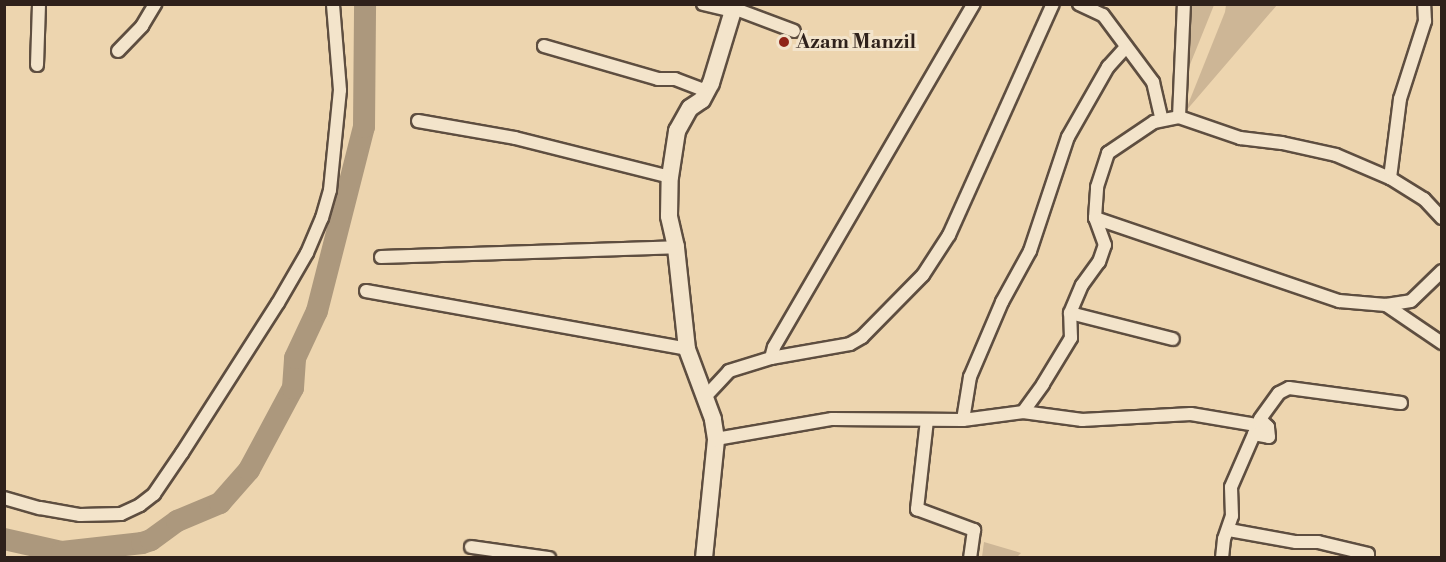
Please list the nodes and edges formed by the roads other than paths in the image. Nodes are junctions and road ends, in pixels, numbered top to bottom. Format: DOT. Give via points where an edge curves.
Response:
graph roads {
  1 [pos="39,4"];
  2 [pos="155,4"];
  3 [pos="333,4"];
  4 [pos="703,4"];
  5 [pos="974,4"];
  6 [pos="1053,4"];
  7 [pos="1079,4"];
  8 [pos="1184,4"];
  9 [pos="1424,4"];
  10 [pos="734,7"];
  11 [pos="794,30"];
  12 [pos="544,46"];
  13 [pos="1126,47"];
  14 [pos="118,51"];
  15 [pos="37,65"];
  16 [pos="707,91"];
  17 [pos="1179,117"];
  18 [pos="1162,120"];
  19 [pos="418,121"];
  20 [pos="670,177"];
  21 [pos="1390,178"];
  22 [pos="1095,218"];
  23 [pos="1442,218"];
  24 [pos="676,247"];
  25 [pos="381,257"];
  26 [pos="1442,271"];
  27 [pos="366,291"];
  28 [pos="1386,305"];
  29 [pos="1070,313"];
  30 [pos="1173,339"];
  31 [pos="1442,343"];
  32 [pos="687,349"];
  33 [pos="771,358"];
  34 [pos="706,396"];
  35 [pos="1401,403"];
  36 [pos="1023,412"];
  37 [pos="927,420"];
  38 [pos="963,420"];
  39 [pos="1268,427"];
  40 [pos="716,440"];
  41 [pos="4,498"];
  42 [pos="1228,530"];
  43 [pos="471,547"];
  44 [pos="549,558"];
  45 [pos="704,558"];
  46 [pos="970,558"];
  47 [pos="1222,558"];
  48 [pos="1368,558"];
  1 -- 15 [label="street"];
  2 -- 14 [label="street" via="142,26"];
  3 -- 41 [label="street" via="340,90 332,178 322,218 278,303 182,453 154,494 121,514 80,515"];
  4 -- 10 [label="street" via="729,10"];
  5 -- 33 [label="street"];
  6 -- 33 [label="street" via="949,235 922,275 862,337 850,344"];
  7 -- 13 [label="street" via="1103,15"];
  8 -- 17 [label="street"];
  9 -- 21 [label="street" via="1425,21 1400,99"];
  10 -- 11 [label="street"];
  10 -- 16 [label="main road"];
  12 -- 16 [label="street" via="657,79 675,79"];
  13 -- 18 [label="street" via="1152,82"];
  13 -- 38 [label="street" via="1108,67 1068,137 1030,251 1002,302 970,377"];
  16 -- 20 [label="main road" via="690,108 677,131"];
  17 -- 18 [label="street"];
  17 -- 21 [label="street" via="1240,138 1336,155"];
  18 -- 22 [label="street" via="1108,153 1097,187"];
  19 -- 20 [label="street" via="515,138"];
  20 -- 24 [label="main road" via="669,216"];
  21 -- 23 [label="street" via="1424,199"];
  22 -- 28 [label="street" via="1339,301"];
  22 -- 29 [label="street" via="1105,245 1100,262 1082,285"];
  24 -- 25 [label="street"];
  24 -- 32 [label="main road"];
  26 -- 28 [label="street" via="1411,301"];
  27 -- 32 [label="street"];
  28 -- 31 [label="street"];
  29 -- 30 [label="street"];
  29 -- 36 [label="street" via="1071,338"];
  32 -- 34 [label="main road"];
  33 -- 34 [label="street" via="729,371"];
  34 -- 40 [label="main road"];
  35 -- 39 [label="street" via="1289,388 1279,393 1260,419"];
  36 -- 38 [label="street"];
  36 -- 39 [label="street" via="1082,420 1191,414"];
  37 -- 38 [label="street"];
  37 -- 40 [label="street" via="832,419"];
  37 -- 46 [label="street" via="917,509 974,530"];
  39 -- 42 [label="street" via="1269,437 1254,434 1231,487 1232,516"];
  40 -- 45 [label="main road"];
  42 -- 47 [label="street"];
  42 -- 48 [label="street" via="1318,542 1368,554"];
  43 -- 44 [label="street"];
}
